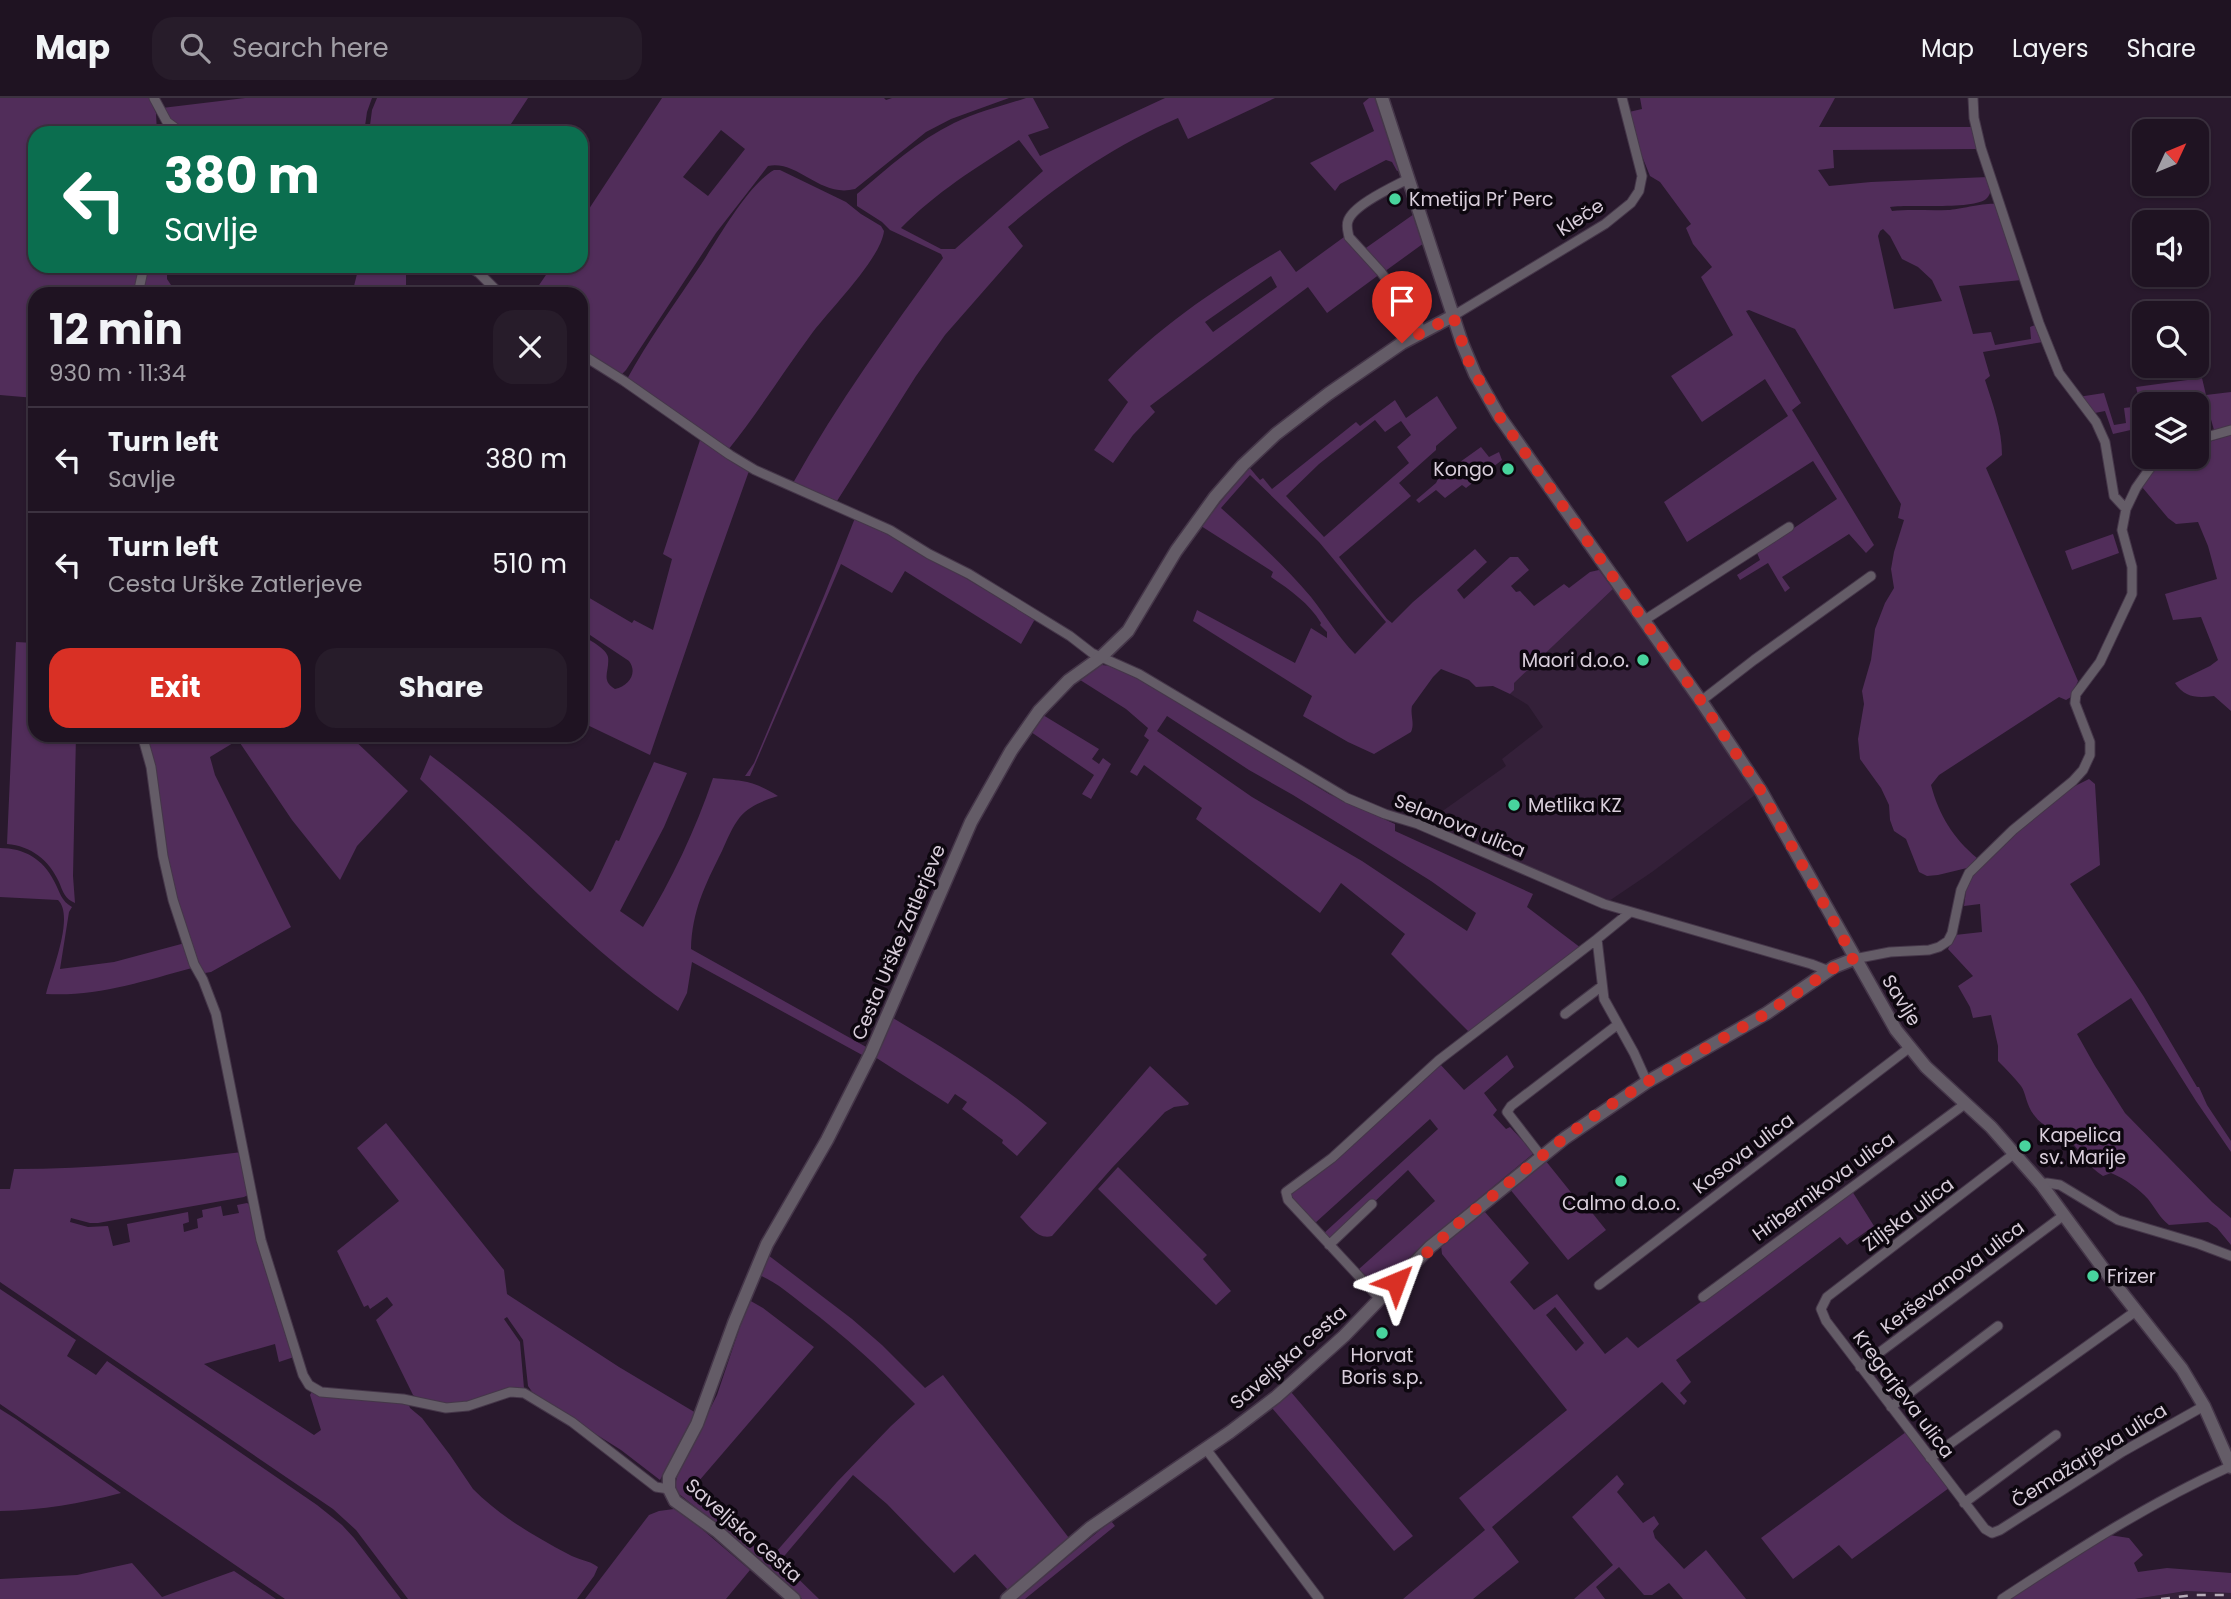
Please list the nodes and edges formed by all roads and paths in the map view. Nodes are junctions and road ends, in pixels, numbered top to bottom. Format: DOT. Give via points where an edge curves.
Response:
graph roads {
  1 [pos="155,98"];
  2 [pos="1382,98"];
  3 [pos="1622,98"];
  4 [pos="1973,98"];
  5 [pos="167,122"];
  6 [pos="165,126"];
  7 [pos="172,126"];
  8 [pos="1408,179"];
  9 [pos="479,273"];
  10 [pos="493,287"];
  11 [pos="1453,316"];
  12 [pos="1422,330"];
  13 [pos="588,358"];
  14 [pos="2231,430"];
  15 [pos="2209,436"];
  16 [pos="2149,469"];
  17 [pos="2126,509"];
  18 [pos="1789,527"];
  19 [pos="1871,576"];
  20 [pos="1643,621"];
  21 [pos="1101,657"];
  22 [pos="1701,701"];
  23 [pos="144,742"];
  24 [pos="1629,913"];
  25 [pos="1597,939"];
  26 [pos="1854,958"];
  27 [pos="1829,971"];
  28 [pos="1602,986"];
  29 [pos="1565,1014"];
  30 [pos="1617,1025"];
  31 [pos="1909,1048"];
  32 [pos="1647,1082"];
  33 [pos="1965,1104"];
  34 [pos="2015,1153"];
  35 [pos="1541,1156"];
  36 [pos="2041,1184"];
  37 [pos="1372,1204"];
  38 [pos="2064,1215"];
  39 [pos="1329,1245"];
  40 [pos="2231,1256"];
  41 [pos="1599,1285"];
  42 [pos="1703,1297"];
  43 [pos="1380,1299"];
  44 [pos="1822,1304"];
  45 [pos="2136,1311"];
  46 [pos="1998,1326"];
  47 [pos="1860,1367"];
  48 [pos="2203,1406"];
  49 [pos="1891,1407"];
  50 [pos="2056,1435"];
  51 [pos="1206,1449"];
  52 [pos="1930,1458"];
  53 [pos="2231,1467"];
  54 [pos="668,1489"];
  55 [pos="1965,1503"];
  56 [pos="1992,1533"];
  57 [pos="794,1599"];
  58 [pos="1007,1599"];
  59 [pos="1319,1599"];
  60 [pos="2002,1599"];
  1 -- 5 [label="street"];
  2 -- 8 [label="street, Savlje"];
  3 -- 11 [label="street, Kleče" via="1642,176 1631,202 1605,224"];
  4 -- 17 [label="street, Saveljska cesta" via="1981,148 2039,323 2059,373 2096,422 2105,442 2114,496"];
  5 -- 6 [label="street"];
  5 -- 7 [label="street"];
  8 -- 11 [label="street, Savlje"];
  8 -- 12 [label="street" via="1356,209 1348,219 1348,231"];
  9 -- 10 [label="street"];
  11 -- 12 [label="street, Cesta Urške Zatlerjeve"];
  11 -- 20 [label="street, Savlje" via="1469,362 1499,416"];
  12 -- 21 [label="street, Cesta Urške Zatlerjeve" via="1300,414 1243,465 1175,551 1128,631"];
  13 -- 21 [label="street, Selanova ulica" via="755,470 890,530"];
  14 -- 15 [label="street"];
  16 -- 17 [label="street, Saveljska cesta"];
  17 -- 26 [label="street, Saveljska cesta" via="2122,530 2132,567 2132,594 2100,662 2076,694 2090,742 2083,771 1969,873 1948,941 1929,950"];
  18 -- 20 [label="street"];
  19 -- 22 [label="street"];
  20 -- 22 [label="street, Savlje"];
  21 -- 24 [label="street, Selanova ulica" via="1139,674 1347,798"];
  21 -- 54 [label="street, Cesta Urške Zatlerjeve" via="1069,680 1039,711 971,822 871,1053 767,1244 704,1408 669,1477"];
  22 -- 26 [label="street, Savlje" via="1761,791"];
  23 -- 54 [label="street" via="173,900 216,1014 261,1240 309,1385 321,1391 446,1408 510,1392 524,1393 572,1422 656,1487"];
  24 -- 25 [label="street"];
  24 -- 27 [label="street, Selanova ulica"];
  25 -- 28 [label="street"];
  25 -- 39 [label="street" via="1439,1060 1332,1158 1286,1192"];
  26 -- 27 [label="street, Saveljska cesta"];
  26 -- 31 [label="street, Savlje"];
  27 -- 32 [label="street, Saveljska cesta" via="1767,1013"];
  28 -- 29 [label="street"];
  28 -- 30 [label="street"];
  30 -- 32 [label="street"];
  30 -- 35 [label="street" via="1507,1112"];
  31 -- 33 [label="street, Savlje"];
  31 -- 41 [label="street, Kosova ulica"];
  32 -- 35 [label="street, Saveljska cesta"];
  33 -- 34 [label="street, Savlje"];
  33 -- 42 [label="street, Hribernikova ulica"];
  34 -- 36 [label="street, Savlje"];
  34 -- 44 [label="street, Ziljska ulica"];
  35 -- 43 [label="street, Saveljska cesta" via="1430,1247"];
  36 -- 38 [label="street, Savlje"];
  36 -- 40 [label="street" via="2060,1185 2118,1220"];
  37 -- 39 [label="street"];
  38 -- 45 [label="street, Savlje"];
  38 -- 47 [label="street, Kerševanova ulica"];
  39 -- 43 [label="street"];
  43 -- 51 [label="street, Saveljska cesta" via="1317,1362"];
  44 -- 47 [label="street, Kregarjeva ulica" via="1823,1315"];
  45 -- 48 [label="street, Savlje" via="2182,1369"];
  45 -- 52 [label="street"];
  46 -- 49 [label="street"];
  47 -- 49 [label="street, Kregarjeva ulica"];
  48 -- 53 [label="street, Savlje"];
  48 -- 56 [label="street, Čemažarjeva ulica"];
  49 -- 52 [label="street, Kregarjeva ulica"];
  50 -- 55 [label="street"];
  51 -- 58 [label="street, Saveljska cesta" via="1090,1528"];
  51 -- 59 [label="street"];
  52 -- 55 [label="street, Kregarjeva ulica"];
  53 -- 60 [label="street" via="2122,1521"];
  54 -- 57 [label="street, Saveljska cesta" via="678,1504 718,1532"];
  55 -- 56 [label="street, Kregarjeva ulica"];
}
